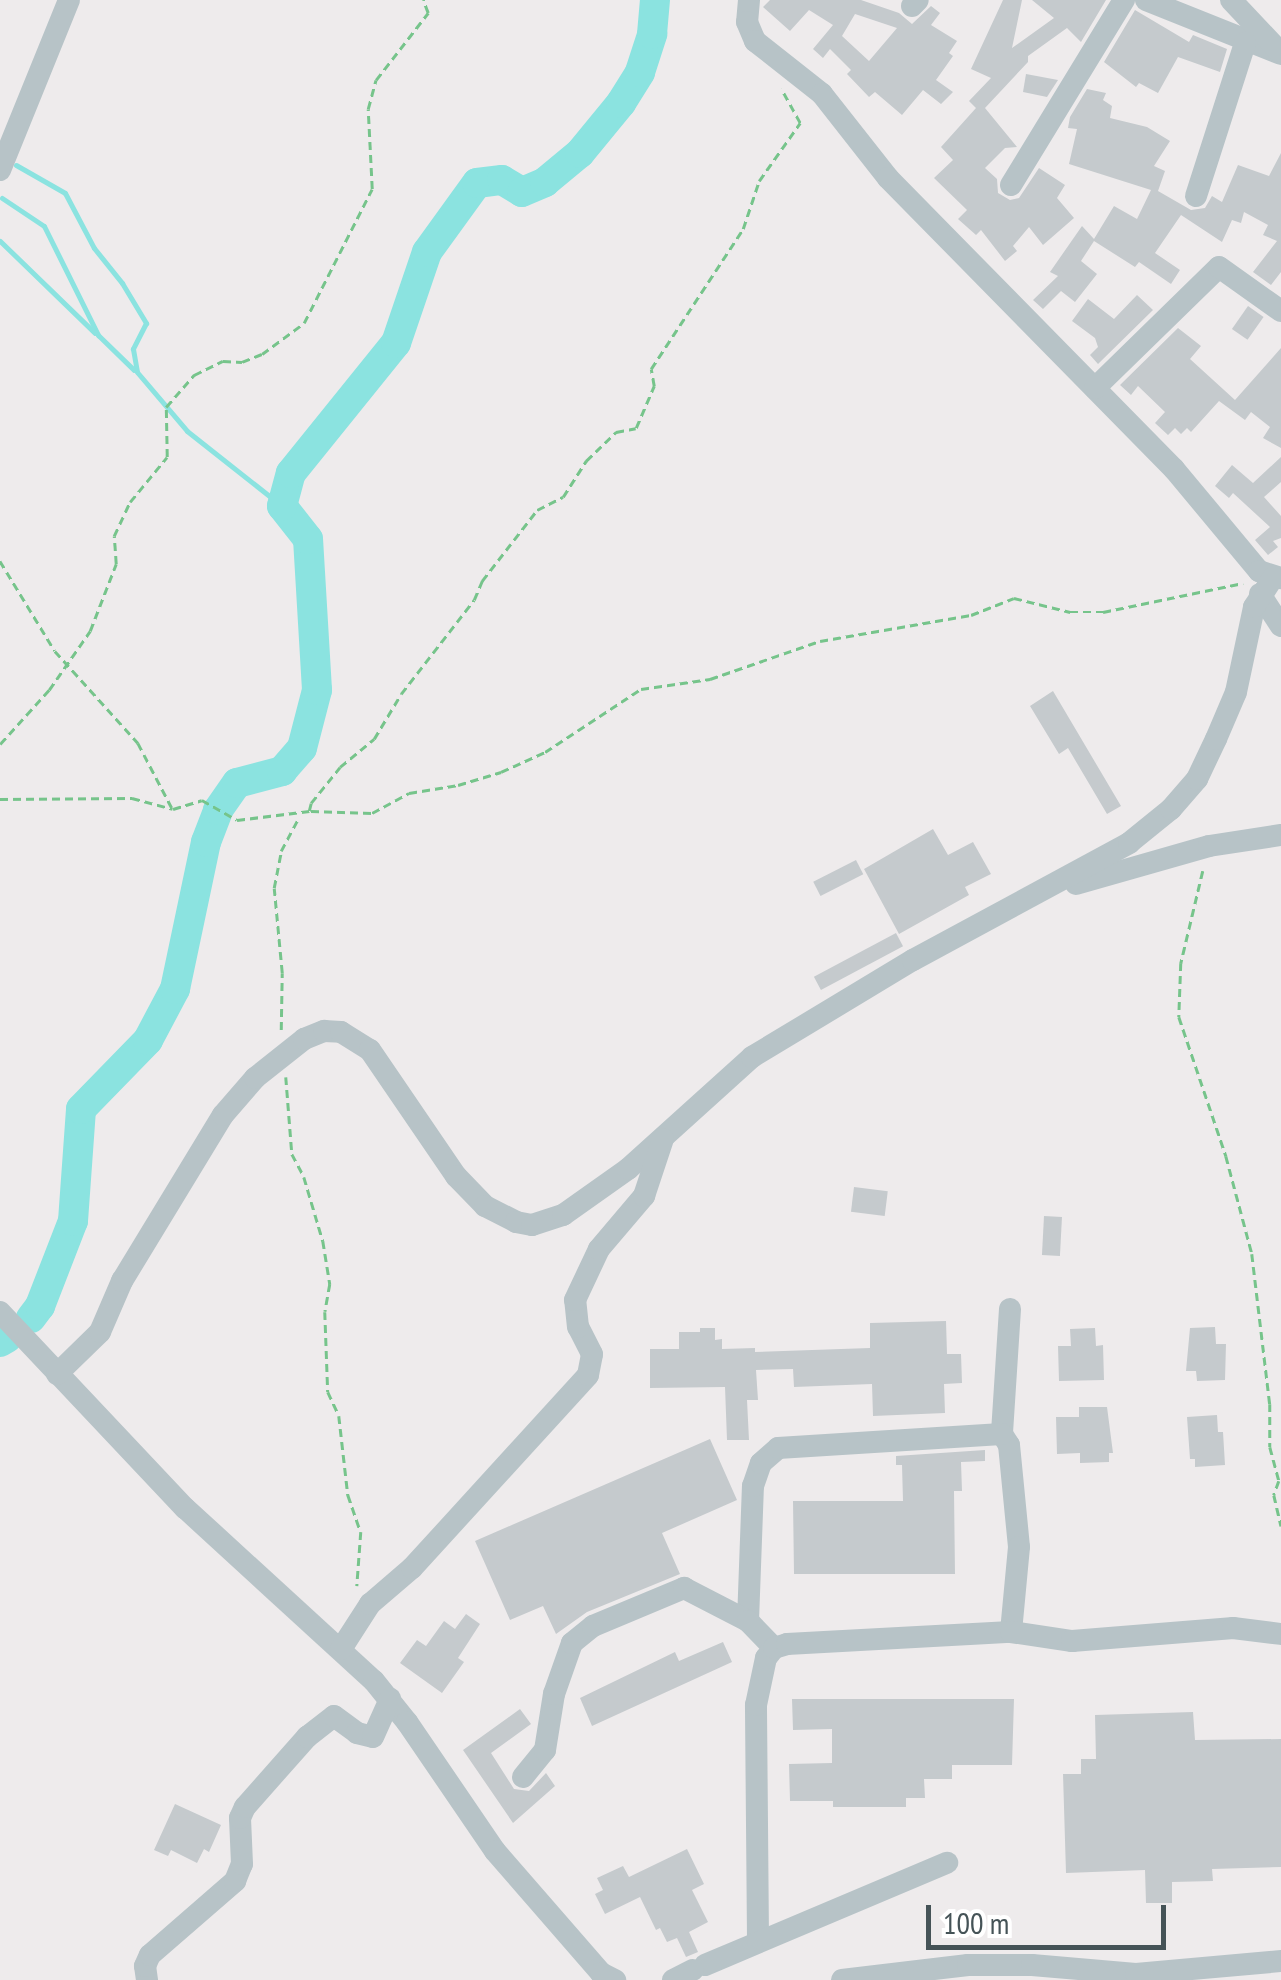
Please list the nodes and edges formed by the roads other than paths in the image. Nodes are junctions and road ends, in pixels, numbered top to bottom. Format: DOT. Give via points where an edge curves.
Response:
graph roads {
  1 [pos="69,0"];
  2 [pos="749,0"];
  3 [pos="1124,0"];
  4 [pos="1146,0"];
  5 [pos="1232,0"];
  6 [pos="1245,43"];
  7 [pos="1281,54"];
  8 [pos="0,170"];
  9 [pos="1011,185"];
  10 [pos="1196,196"];
  11 [pos="1281,311"];
  12 [pos="1095,388"];
  13 [pos="1271,583"];
  14 [pos="1281,626"];
  15 [pos="1281,836"];
  16 [pos="1039,894"];
  17 [pos="664,1138"];
  18 [pos="1010,1310"];
  19 [pos="0,1312"];
  20 [pos="58,1374"];
  21 [pos="1002,1434"];
  22 [pos="748,1620"];
  23 [pos="1011,1632"];
  24 [pos="1281,1634"];
  25 [pos="774,1648"];
  26 [pos="341,1649"];
  27 [pos="390,1699"];
  28 [pos="524,1776"];
  29 [pos="947,1863"];
  30 [pos="758,1939"];
  31 [pos="1281,1961"];
  32 [pos="690,1972"];
  33 [pos="607,1978"];
  34 [pos="147,1980"];
  35 [pos="842,1980"];
  1 -- 8 [label="street"];
  2 -- 12 [label="street" via="748,32 822,94 888,178"];
  3 -- 9 [label="street"];
  4 -- 6 [label="street"];
  5 -- 7 [label="street"];
  6 -- 7 [label="street"];
  6 -- 10 [label="street"];
  11 -- 12 [label="street" via="1219,268"];
  12 -- 13 [label="street"];
  13 -- 14 [label="street"];
  13 -- 16 [label="street" via="1247,630 1236,692 1197,779 1129,843"];
  15 -- 16 [label="street" via="1209,846"];
  16 -- 17 [label="street" via="811,1018 752,1058"];
  17 -- 20 [label="street" via="563,1215 532,1225 516,1222 470,1194 370,1050 341,1032 324,1032 280,1055 222,1115 122,1281 100,1332"];
  17 -- 26 [label="street" via="644,1196 599,1249 575,1300 578,1327 592,1354 588,1375 362,1616"];
  18 -- 21 [label="street"];
  19 -- 20 [label="street"];
  20 -- 26 [label="street" via="184,1508"];
  21 -- 22 [label="street" via="778,1448 761,1463 752,1486"];
  21 -- 23 [label="street" via="1009,1445 1019,1547"];
  22 -- 25 [label="street"];
  22 -- 28 [label="street" via="684,1588 593,1626 572,1643 545,1750"];
  23 -- 24 [label="street" via="1072,1641 1233,1628"];
  23 -- 25 [label="street"];
  25 -- 30 [label="street" via="756,1705"];
  26 -- 27 [label="street"];
  27 -- 33 [label="street" via="478,1828"];
  27 -- 34 [label="street" via="374,1736 334,1716 245,1807 235,1881 150,1955"];
  29 -- 30 [label="street"];
  30 -- 32 [label="street"];
  31 -- 35 [label="street" via="1136,1974 968,1965"];
}
